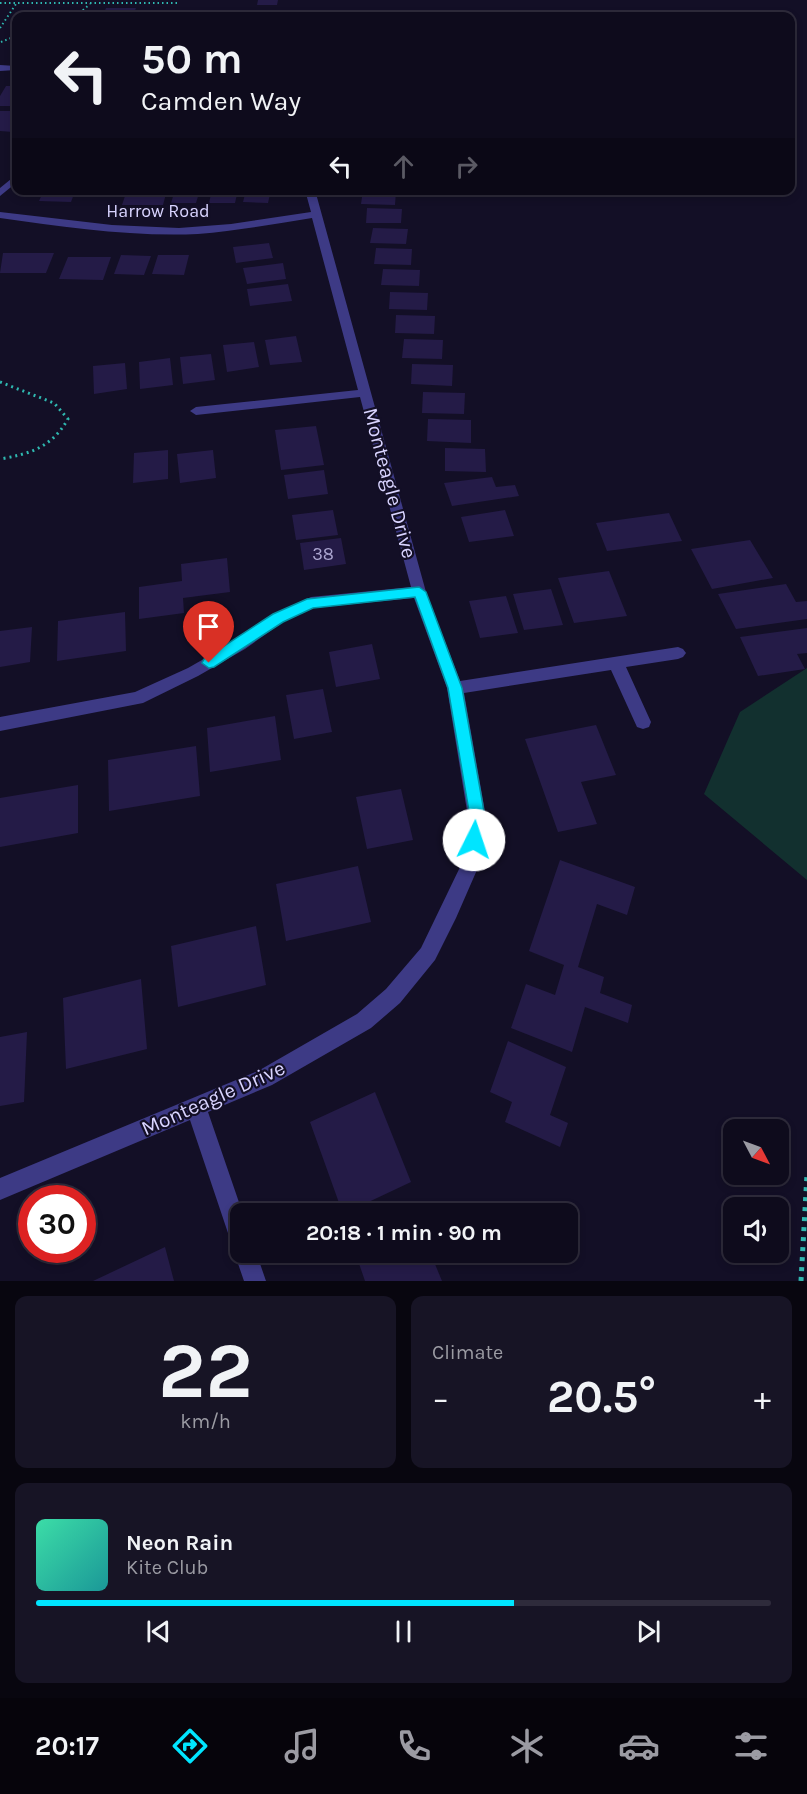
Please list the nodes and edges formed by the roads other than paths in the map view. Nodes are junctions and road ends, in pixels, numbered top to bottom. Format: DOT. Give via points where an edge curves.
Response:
graph roads {
  1 [pos="200,3"];
  2 [pos="198,12"];
  3 [pos="12,182"];
  4 [pos="0,193"];
  5 [pos="310,195"];
  6 [pos="316,214"];
  7 [pos="0,215"];
  8 [pos="365,393"];
  9 [pos="196,411"];
  10 [pos="419,592"];
  11 [pos="678,653"];
  12 [pos="616,663"];
  13 [pos="455,688"];
  14 [pos="643,722"];
  15 [pos="0,724"];
  16 [pos="196,1106"];
  17 [pos="0,1189"];
  18 [pos="230,1206"];
  19 [pos="249,1263"];
  20 [pos="255,1281"];
  1 -- 2 [label="street"];
  3 -- 4 [label="street"];
  5 -- 6 [label="street, Monteagle Drive"];
  6 -- 7 [label="street, Harrow Road" via="181,231 108,229"];
  6 -- 8 [label="street, Monteagle Drive"];
  8 -- 9 [label="street"];
  8 -- 10 [label="street, Monteagle Drive"];
  10 -- 13 [label="street, Monteagle Drive"];
  10 -- 15 [label="street" via="311,603 278,618 193,672 137,698"];
  11 -- 12 [label="street"];
  12 -- 13 [label="street"];
  12 -- 14 [label="street"];
  13 -- 16 [label="street, Monteagle Drive" via="477,817 471,863 428,954 393,996 364,1021 265,1078"];
  16 -- 17 [label="street, Monteagle Drive"];
  16 -- 18 [label="street"];
  19 -- 20 [label="street"];
}
